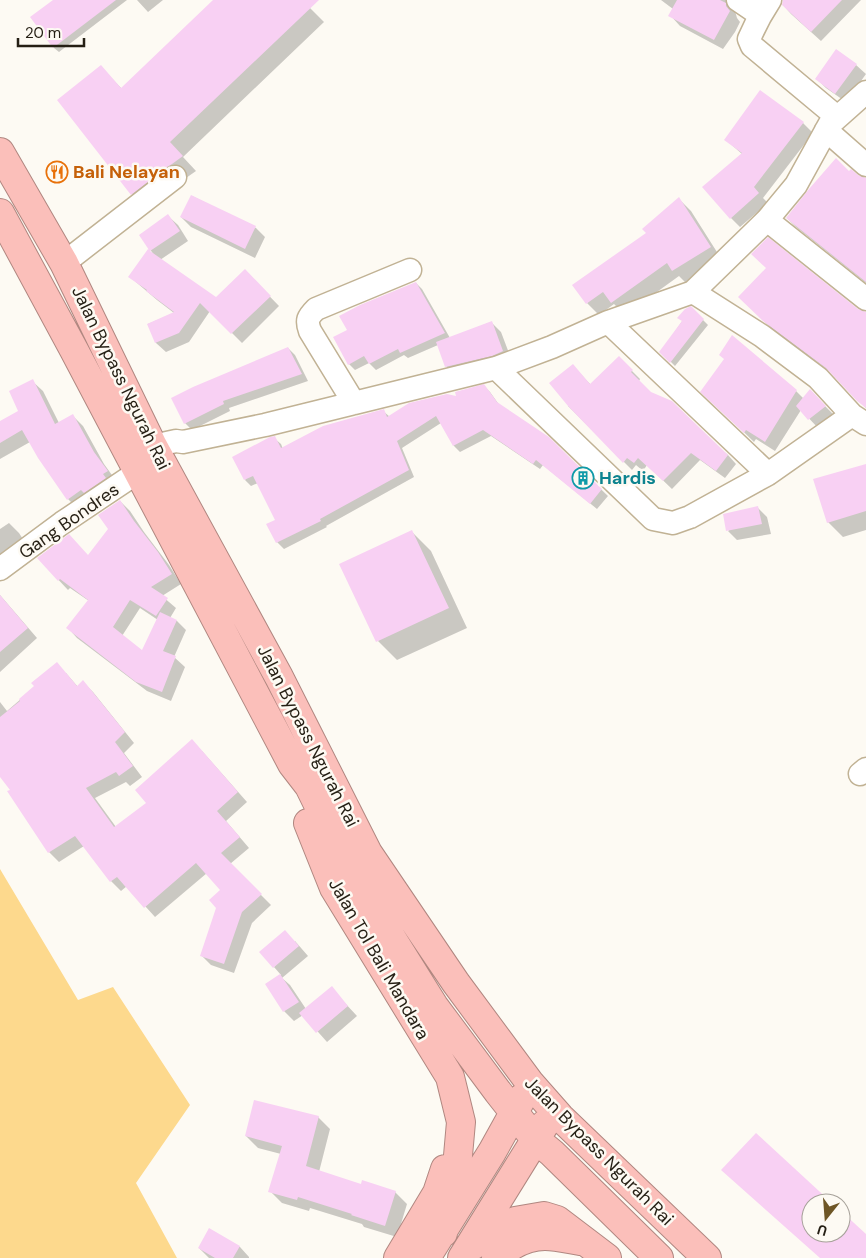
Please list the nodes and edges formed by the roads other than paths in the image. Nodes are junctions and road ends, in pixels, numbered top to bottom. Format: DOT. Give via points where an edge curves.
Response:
graph roads {
  1 [pos="738,0"];
  2 [pos="765,8"];
  3 [pos="866,92"];
  4 [pos="832,124"];
  5 [pos="0,152"];
  6 [pos="866,165"];
  7 [pos="175,177"];
  8 [pos="0,213"];
  9 [pos="767,220"];
  10 [pos="64,263"];
  11 [pos="410,270"];
  12 [pos="693,292"];
  13 [pos="866,299"];
  14 [pos="608,322"];
  15 [pos="496,368"];
  16 [pos="354,403"];
  17 [pos="859,420"];
  18 [pos="150,458"];
  19 [pos="768,474"];
  20 [pos="0,569"];
  21 [pos="292,764"];
  22 [pos="530,1084"];
  23 [pos="554,1111"];
  24 [pos="514,1113"];
  25 [pos="461,1122"];
  26 [pos="536,1138"];
  27 [pos="443,1233"];
  28 [pos="596,1250"];
  29 [pos="465,1253"];
  30 [pos="398,1258"];
  31 [pos="426,1258"];
  32 [pos="496,1258"];
  33 [pos="659,1258"];
  34 [pos="707,1258"];
  1 -- 2 [label="street"];
  2 -- 4 [label="street" via="749,39 752,46"];
  3 -- 4 [label="street"];
  4 -- 6 [label="street"];
  4 -- 9 [label="street" via="796,185"];
  5 -- 10 [label="highway, Jalan Bypass Ngurah Rai"];
  7 -- 10 [label="street"];
  8 -- 18 [label="highway, Jalan Bypass Ngurah Rai"];
  9 -- 12 [label="street"];
  9 -- 13 [label="street"];
  10 -- 18 [label="highway, Jalan Bypass Ngurah Rai"];
  11 -- 16 [label="street" via="316,309 309,316 307,324 310,331"];
  12 -- 14 [label="street"];
  12 -- 17 [label="street" via="762,336 818,378"];
  14 -- 15 [label="street"];
  14 -- 19 [label="street"];
  15 -- 16 [label="street"];
  15 -- 19 [label="street" via="653,520 674,523 690,517"];
  16 -- 18 [label="street" via="265,425 176,441"];
  17 -- 19 [label="street"];
  18 -- 20 [label="street, Gang Bondres"];
  18 -- 21 [label="highway, Jalan Bypass Ngurah Rai"];
  18 -- 22 [label="highway, Jalan Bypass Ngurah Rai" via="278,678 368,852"];
  21 -- 24 [label="highway, Jalan Bypass Ngurah Rai" via="309,786 352,876 429,998"];
  21 -- 25 [label="highway, Jalan Tol Bali Mandara" via="296,792 334,888 450,1077"];
  22 -- 23 [label="highway, Jalan Bypass Ngurah Rai"];
  22 -- 24 [label="highway, Jalan Tol Bali Mandara"];
  23 -- 26 [label="highway"];
  23 -- 34 [label="highway, Jalan Bypass Ngurah Rai"];
  24 -- 26 [label="highway, Jalan Bypass Ngurah Rai"];
  24 -- 27 [label="highway, Jalan Tol Bali Mandara"];
  25 -- 27 [label="highway, Jalan Tol Bali Mandara" via="456,1178"];
  25 -- 30 [label="highway" via="437,1192"];
  26 -- 29 [label="highway"];
  26 -- 33 [label="highway, Jalan Bypass Ngurah Rai"];
  27 -- 31 [label="highway, Jalan Tol Bali Mandara"];
  28 -- 29 [label="highway" via="557,1220 544,1216 515,1221"];
  28 -- 32 [label="highway" via="546,1236 520,1241"];
}
